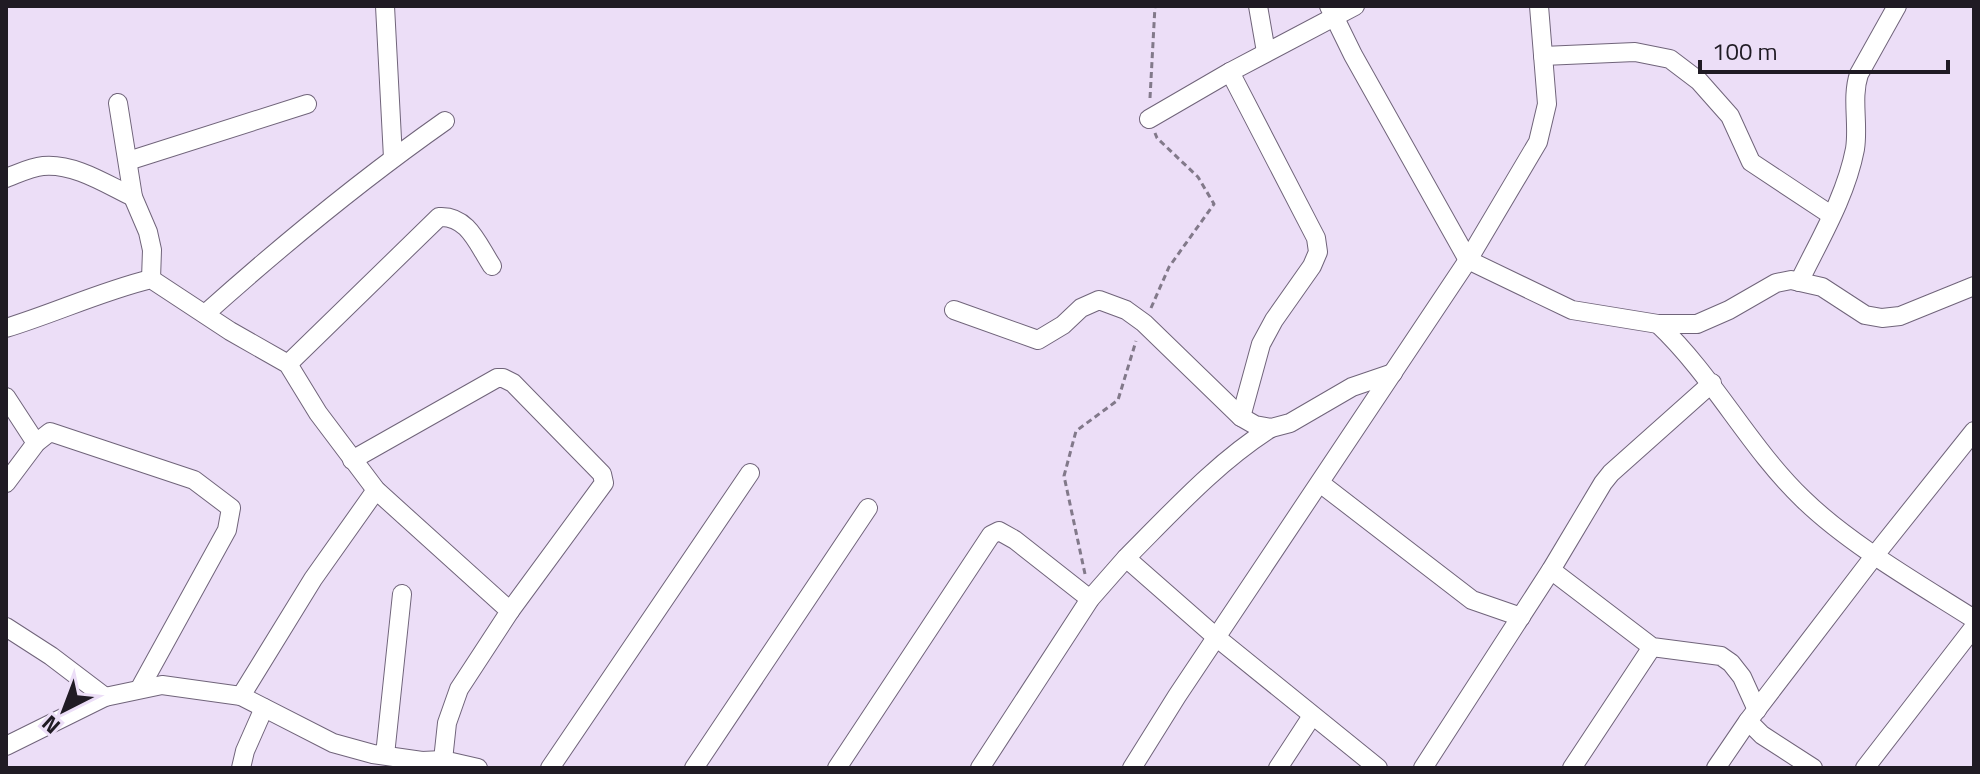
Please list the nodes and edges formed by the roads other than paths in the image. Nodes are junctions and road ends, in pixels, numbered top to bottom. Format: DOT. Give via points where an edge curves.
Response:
graph roads {
  1 [pos="385,6"];
  2 [pos="1258,6"];
  3 [pos="1355,6"];
  4 [pos="1539,6"];
  5 [pos="1897,6"];
  6 [pos="1331,12"];
  7 [pos="1266,52"];
  8 [pos="1543,56"];
  9 [pos="1230,72"];
  10 [pos="118,103"];
  11 [pos="307,104"];
  12 [pos="1149,119"];
  13 [pos="445,121"];
  14 [pos="393,158"];
  15 [pos="128,161"];
  16 [pos="6,178"];
  17 [pos="133,197"];
  18 [pos="1831,215"];
  19 [pos="1468,260"];
  20 [pos="492,266"];
  21 [pos="151,279"];
  22 [pos="1799,282"];
  23 [pos="1974,286"];
  24 [pos="954,310"];
  25 [pos="205,314"];
  26 [pos="1658,324"];
  27 [pos="6,328"];
  28 [pos="288,364"];
  29 [pos="1393,373"];
  30 [pos="1712,383"];
  31 [pos="6,397"];
  32 [pos="1241,417"];
  33 [pos="1271,428"];
  34 [pos="1974,431"];
  35 [pos="36,443"];
  36 [pos="352,460"];
  37 [pos="750,473"];
  38 [pos="6,483"];
  39 [pos="1320,483"];
  40 [pos="376,490"];
  41 [pos="868,508"];
  42 [pos="1875,555"];
  43 [pos="1126,558"];
  44 [pos="1551,570"];
  45 [pos="402,594"];
  46 [pos="1090,599"];
  47 [pos="510,611"];
  48 [pos="1521,617"];
  49 [pos="1974,619"];
  50 [pos="6,627"];
  51 [pos="1974,627"];
  52 [pos="1216,637"];
  53 [pos="1652,647"];
  54 [pos="140,688"];
  55 [pos="241,696"];
  56 [pos="105,697"];
  57 [pos="264,708"];
  58 [pos="1312,716"];
  59 [pos="1753,716"];
  60 [pos="6,746"];
  61 [pos="385,755"];
  62 [pos="443,760"];
  63 [pos="421,764"];
  64 [pos="241,768"];
  65 [pos="478,768"];
  66 [pos="550,768"];
  67 [pos="694,768"];
  68 [pos="837,768"];
  69 [pos="980,768"];
  70 [pos="1132,768"];
  71 [pos="1278,768"];
  72 [pos="1378,768"];
  73 [pos="1423,768"];
  74 [pos="1572,768"];
  75 [pos="1716,768"];
  76 [pos="1813,768"];
  77 [pos="1865,768"];
  1 -- 14 [label="street"];
  2 -- 7 [label="street"];
  3 -- 6 [label="street"];
  4 -- 8 [label="street"];
  5 -- 18 [label="street" via="1855,85 1855,150"];
  6 -- 7 [label="street"];
  6 -- 19 [label="street"];
  7 -- 9 [label="street"];
  8 -- 18 [label="street" via="1635,52 1670,59 1699,81 1730,116 1751,162"];
  8 -- 19 [label="street" via="1547,104 1538,142"];
  9 -- 12 [label="street"];
  9 -- 32 [label="street" via="1316,238 1318,252 1261,344"];
  10 -- 15 [label="street"];
  11 -- 15 [label="street"];
  13 -- 14 [label="street"];
  14 -- 25 [label="street"];
  15 -- 17 [label="street"];
  16 -- 17 [label="street" via="56,166"];
  17 -- 21 [label="street" via="152,250"];
  18 -- 22 [label="street"];
  19 -- 26 [label="street" via="1572,310"];
  19 -- 29 [label="street"];
  20 -- 28 [label="street" via="464,223 439,217"];
  21 -- 25 [label="street"];
  21 -- 27 [label="street"];
  22 -- 23 [label="street" via="1822,287 1865,315 1882,318 1900,316"];
  22 -- 26 [label="street" via="1776,283 1697,324"];
  24 -- 32 [label="street" via="1038,340 1099,300 1126,310"];
  25 -- 28 [label="street"];
  26 -- 30 [label="street"];
  28 -- 36 [label="street"];
  29 -- 33 [label="street" via="1352,387 1290,423"];
  29 -- 39 [label="street"];
  30 -- 42 [label="street" via="1764,457 1804,501"];
  30 -- 44 [label="street" via="1611,473"];
  31 -- 35 [label="street"];
  32 -- 33 [label="street"];
  33 -- 43 [label="street" via="1217,467"];
  34 -- 42 [label="street"];
  35 -- 38 [label="street"];
  35 -- 54 [label="street" via="50,432 59,433 194,480 231,508 227,530"];
  36 -- 40 [label="street"];
  36 -- 47 [label="street" via="497,378 513,383 602,474 604,483"];
  37 -- 66 [label="street"];
  39 -- 48 [label="street" via="1472,600"];
  39 -- 52 [label="street"];
  40 -- 47 [label="street"];
  40 -- 55 [label="street"];
  41 -- 67 [label="street"];
  42 -- 49 [label="street"];
  42 -- 59 [label="street"];
  43 -- 46 [label="street"];
  43 -- 52 [label="street"];
  44 -- 48 [label="street"];
  44 -- 53 [label="street"];
  45 -- 61 [label="street"];
  46 -- 68 [label="street" via="1015,540 999,531 991,535"];
  46 -- 69 [label="street"];
  47 -- 62 [label="street" via="459,689 447,723"];
  48 -- 73 [label="street"];
  50 -- 56 [label="street"];
  51 -- 77 [label="street"];
  52 -- 58 [label="street"];
  52 -- 70 [label="street"];
  53 -- 59 [label="street" via="1721,656 1742,677"];
  53 -- 74 [label="street"];
  54 -- 55 [label="street" via="162,685"];
  54 -- 56 [label="street"];
  55 -- 57 [label="street"];
  56 -- 60 [label="street"];
  57 -- 61 [label="street" via="333,743"];
  57 -- 64 [label="street"];
  58 -- 71 [label="street"];
  58 -- 72 [label="street"];
  59 -- 75 [label="street"];
  59 -- 76 [label="street" via="1762,735"];
  61 -- 63 [label="street"];
  62 -- 63 [label="street"];
  62 -- 65 [label="street"];
}
